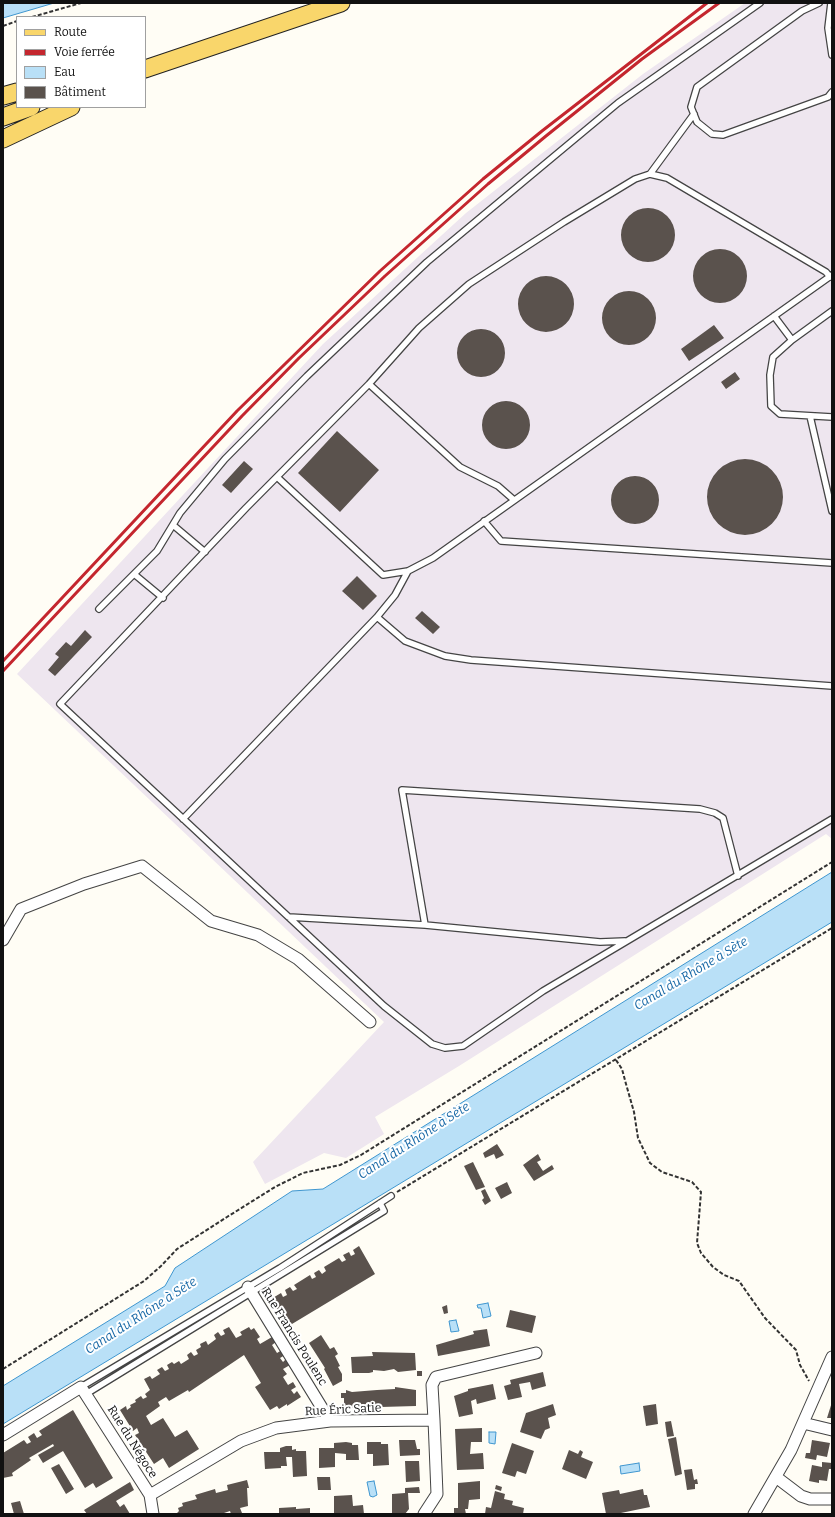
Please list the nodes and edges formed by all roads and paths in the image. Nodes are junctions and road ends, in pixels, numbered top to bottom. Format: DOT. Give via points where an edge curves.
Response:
graph roads {
  1 [pos="81,3"];
  2 [pos="342,3"];
  3 [pos="760,3"];
  4 [pos="819,3"];
  5 [pos="831,3"];
  6 [pos="36,16"];
  7 [pos="16,22"];
  8 [pos="3,26"];
  9 [pos="832,55"];
  10 [pos="146,58"];
  11 [pos="176,58"];
  12 [pos="146,69"];
  13 [pos="16,92"];
  14 [pos="832,92"];
  15 [pos="3,96"];
  16 [pos="29,108"];
  17 [pos="69,108"];
  18 [pos="694,114"];
  19 [pos="3,117"];
  20 [pos="3,139"];
  21 [pos="650,174"];
  22 [pos="831,276"];
  23 [pos="832,311"];
  24 [pos="774,316"];
  25 [pos="792,340"];
  26 [pos="369,384"];
  27 [pos="810,416"];
  28 [pos="832,417"];
  29 [pos="277,477"];
  30 [pos="514,500"];
  31 [pos="832,511"];
  32 [pos="484,521"];
  33 [pos="172,525"];
  34 [pos="205,552"];
  35 [pos="832,563"];
  36 [pos="408,571"];
  37 [pos="134,574"];
  38 [pos="163,598"];
  39 [pos="98,610"];
  40 [pos="377,617"];
  41 [pos="832,686"];
  42 [pos="183,819"];
  43 [pos="832,819"];
  44 [pos="832,862"];
  45 [pos="738,876"];
  46 [pos="289,917"];
  47 [pos="425,926"];
  48 [pos="832,928"];
  49 [pos="3,940"];
  50 [pos="627,941"];
  51 [pos="370,1022"];
  52 [pos="616,1060"];
  53 [pos="391,1196"];
  54 [pos="380,1203"];
  55 [pos="250,1290"];
  56 [pos="536,1353"];
  57 [pos="832,1357"];
  58 [pos="3,1369"];
  59 [pos="84,1391"];
  60 [pos="816,1392"];
  61 [pos="434,1420"];
  62 [pos="330,1421"];
  63 [pos="803,1423"];
  64 [pos="832,1430"];
  65 [pos="3,1435"];
  66 [pos="776,1477"];
  67 [pos="150,1495"];
  68 [pos="832,1498"];
  69 [pos="153,1514"];
  70 [pos="424,1514"];
  71 [pos="754,1514"];
  1 -- 6 [label="path"];
  2 -- 11 [label="main road"];
  3 -- 33 [label="lane" via="618,103 427,262 306,376 225,459"];
  4 -- 18 [label="lane" via="802,11 697,87 691,107"];
  5 -- 9 [label="lane" via="828,28"];
  7 -- 8 [label="path"];
  10 -- 11 [label="main road" via="159,54"];
  11 -- 12 [label="main road"];
  13 -- 15 [label="main road"];
  14 -- 18 [label="lane" via="828,97 723,134 712,134 697,122"];
  16 -- 19 [label="main road"];
  17 -- 20 [label="main road"];
  18 -- 21 [label="lane"];
  21 -- 22 [label="lane" via="667,178"];
  21 -- 26 [label="lane" via="636,179 571,218 469,284 419,328"];
  22 -- 24 [label="lane"];
  23 -- 25 [label="lane"];
  24 -- 25 [label="lane"];
  24 -- 30 [label="lane"];
  25 -- 27 [label="lane" via="773,357 770,375 771,406 780,414"];
  26 -- 29 [label="lane"];
  26 -- 30 [label="lane" via="460,467 498,486"];
  27 -- 28 [label="lane"];
  27 -- 31 [label="lane"];
  29 -- 34 [label="lane"];
  29 -- 36 [label="lane" via="382,575"];
  30 -- 32 [label="lane"];
  32 -- 35 [label="lane" via="500,541"];
  32 -- 36 [label="lane" via="433,558"];
  33 -- 34 [label="lane"];
  33 -- 37 [label="lane" via="157,550"];
  34 -- 38 [label="lane"];
  36 -- 40 [label="lane" via="395,595"];
  37 -- 38 [label="lane"];
  37 -- 39 [label="lane"];
  38 -- 42 [label="lane" via="60,704"];
  40 -- 41 [label="lane" via="405,640 445,656 471,660"];
  40 -- 42 [label="lane"];
  42 -- 46 [label="lane"];
  43 -- 45 [label="lane"];
  44 -- 58 [label="path" via="361,1155 340,1165 303,1173 239,1209 177,1249 144,1281"];
  45 -- 47 [label="lane" via="723,818 700,809 402,790"];
  45 -- 50 [label="lane"];
  46 -- 47 [label="lane"];
  46 -- 50 [label="lane" via="384,1006 432,1044 445,1048 463,1046 543,991"];
  47 -- 50 [label="lane" via="600,942"];
  48 -- 52 [label="path"];
  49 -- 51 [label="street" via="21,909 84,884 142,866 211,921 258,935 298,959"];
  52 -- 53 [label="path"];
  52 -- 60 [label="path" via="622,1069 638,1138 650,1163 662,1172 692,1182 701,1192 697,1242 701,1253 713,1267 739,1281 765,1318 796,1350 800,1365"];
  53 -- 54 [label="lane"];
  54 -- 55 [label="lane"];
  54 -- 55 [label="lane" via="384,1211"];
  55 -- 59 [label="lane"];
  55 -- 62 [label="street, Rue Francis Poulenc"];
  56 -- 61 [label="street" via="436,1377 432,1385"];
  57 -- 60 [label="street"];
  59 -- 65 [label="street"];
  59 -- 67 [label="street, Rue du Négoce"];
  60 -- 63 [label="street"];
  61 -- 62 [label="street, Rue Éric Satie"];
  61 -- 70 [label="street" via="437,1494"];
  62 -- 67 [label="street, Rue Éric Satie" via="276,1428 241,1441"];
  63 -- 64 [label="street"];
  63 -- 66 [label="street"];
  66 -- 68 [label="street" via="805,1498"];
  66 -- 71 [label="street"];
  67 -- 69 [label="street, Rue du Négoce"];
}
